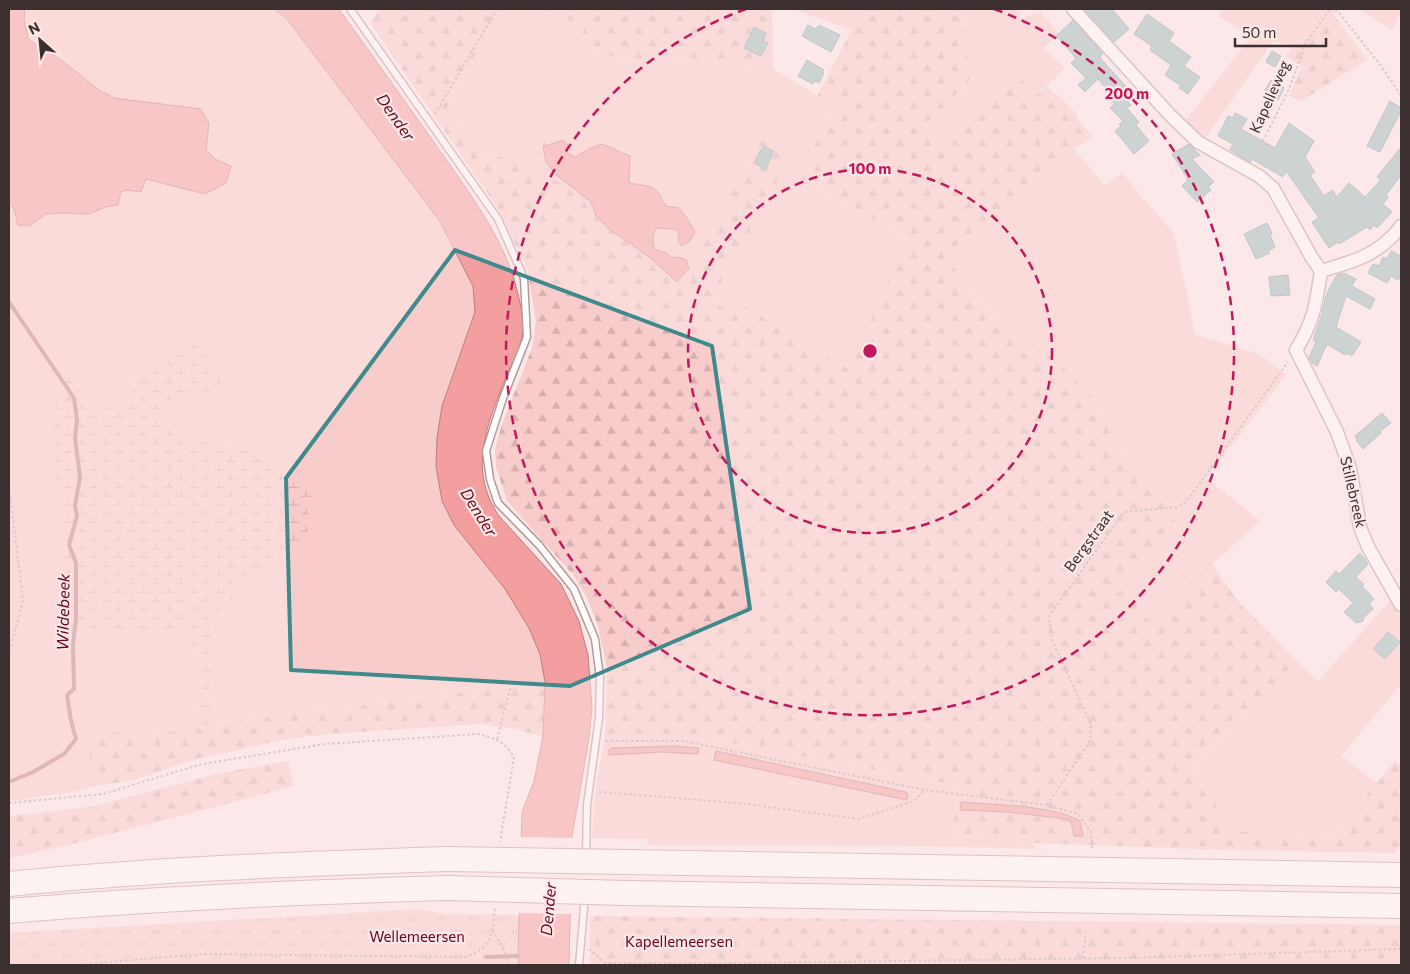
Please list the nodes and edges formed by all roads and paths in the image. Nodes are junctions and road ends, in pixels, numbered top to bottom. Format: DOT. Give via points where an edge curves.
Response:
graph roads {
  1 [pos="350,9"];
  2 [pos="497,9"];
  3 [pos="1073,9"];
  4 [pos="1330,9"];
  5 [pos="1336,9"];
  6 [pos="1401,95"];
  7 [pos="430,122"];
  8 [pos="1248,170"];
  9 [pos="1401,226"];
  10 [pos="1321,271"];
  11 [pos="1296,350"];
  12 [pos="9,486"];
  13 [pos="1401,604"];
  14 [pos="9,654"];
  15 [pos="511,686"];
  16 [pos="497,739"];
  17 [pos="596,741"];
  18 [pos="925,790"];
  19 [pos="589,791"];
  20 [pos="9,803"];
  21 [pos="1047,804"];
  22 [pos="500,836"];
  23 [pos="1092,849"];
  24 [pos="585,870"];
  25 [pos="1401,875"];
  26 [pos="9,884"];
  27 [pos="585,888"];
  28 [pos="1401,906"];
  29 [pos="9,911"];
  30 [pos="494,916"];
  31 [pos="493,930"];
  32 [pos="1086,932"];
  33 [pos="580,942"];
  34 [pos="1401,949"];
  35 [pos="506,954"];
  36 [pos="507,958"];
  37 [pos="1083,958"];
  38 [pos="85,965"];
  39 [pos="509,965"];
  40 [pos="579,965"];
  1 -- 7 [label="lane"];
  2 -- 7 [label="path"];
  3 -- 8 [label="street" via="1198,142"];
  4 -- 8 [label="path, Kapelleweg" via="1306,43 1289,89"];
  5 -- 6 [label="path"];
  7 -- 17 [label="lane" via="498,219 524,278 527,337 486,451 490,479 498,503 539,545 574,588 595,639 600,678"];
  8 -- 10 [label="street" via="1273,188"];
  9 -- 10 [label="street" via="1372,254"];
  10 -- 11 [label="street" via="1315,312"];
  11 -- 13 [label="street, Stillebreek" via="1337,432 1350,468 1360,527 1368,547"];
  11 -- 21 [label="path, Bergstraat" via="1186,502 1176,507 1124,512 1049,616 1052,640 1091,724 1090,741"];
  12 -- 14 [label="path" via="23,600"];
  15 -- 16 [label="path"];
  16 -- 20 [label="path" via="479,734 325,744 202,764 103,794"];
  16 -- 22 [label="path" via="514,756"];
  17 -- 18 [label="path" via="683,741"];
  17 -- 19 [label="lane"];
  18 -- 19 [label="path" via="914,801 859,819 738,803"];
  18 -- 21 [label="path"];
  19 -- 24 [label="lane"];
  21 -- 23 [label="path" via="1078,814 1091,832"];
  25 -- 26 [label="highway, bridge" via="447,859 313,863 74,877"];
  27 -- 33 [label="lane"];
  28 -- 29 [label="highway, bridge" via="447,888 313,892"];
  30 -- 31 [label="path"];
  31 -- 35 [label="path"];
  31 -- 38 [label="path" via="480,951 466,957 207,954"];
  32 -- 37 [label="path"];
  33 -- 37 [label="path" via="605,963"];
  33 -- 40 [label="lane"];
  34 -- 37 [label="path"];
  36 -- 39 [label="path"];
}
